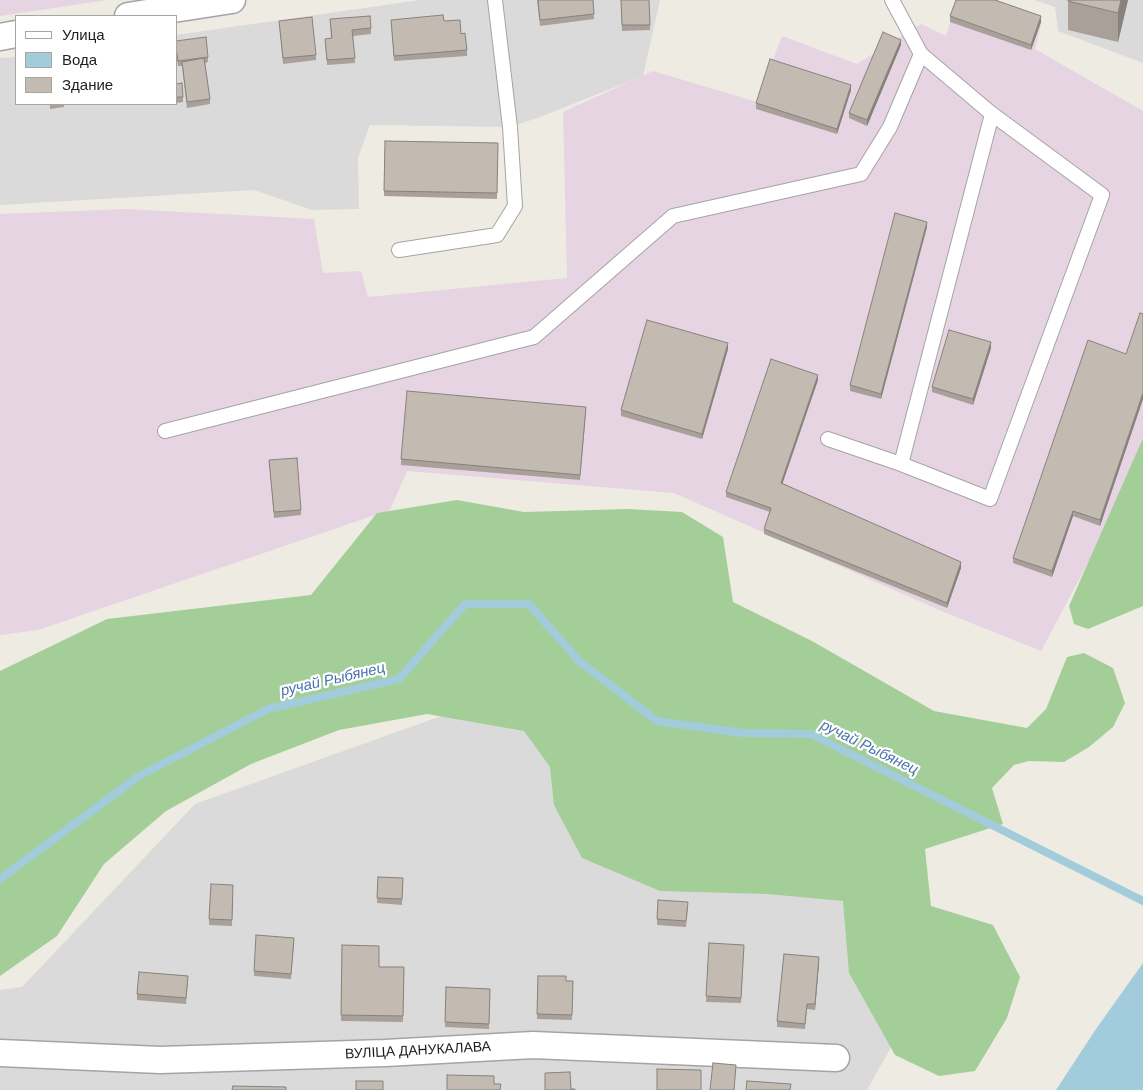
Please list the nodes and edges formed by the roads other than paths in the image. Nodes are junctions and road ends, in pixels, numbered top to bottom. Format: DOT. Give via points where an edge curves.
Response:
graph roads {
  1 [pos="232,0"];
  2 [pos="495,0"];
  3 [pos="892,0"];
  4 [pos="134,15"];
  5 [pos="15,34"];
  6 [pos="0,37"];
  7 [pos="921,54"];
  8 [pos="992,114"];
  9 [pos="399,250"];
  10 [pos="165,431"];
  11 [pos="828,439"];
  12 [pos="901,464"];
  13 [pos="0,1053"];
  14 [pos="836,1058"];
  1 -- 4 [label="street"];
  2 -- 9 [label="lane" via="510,126 515,206 497,234"];
  3 -- 7 [label="lane"];
  5 -- 6 [label="street"];
  7 -- 8 [label="lane"];
  7 -- 10 [label="lane" via="890,127 861,174 673,216 534,337"];
  8 -- 12 [label="lane"];
  8 -- 12 [label="lane" via="1102,195 990,499"];
  11 -- 12 [label="lane"];
  13 -- 14 [label="street, ВУЛІЦА ДАНУКАЛАВА" via="160,1060 533,1045"];
}
